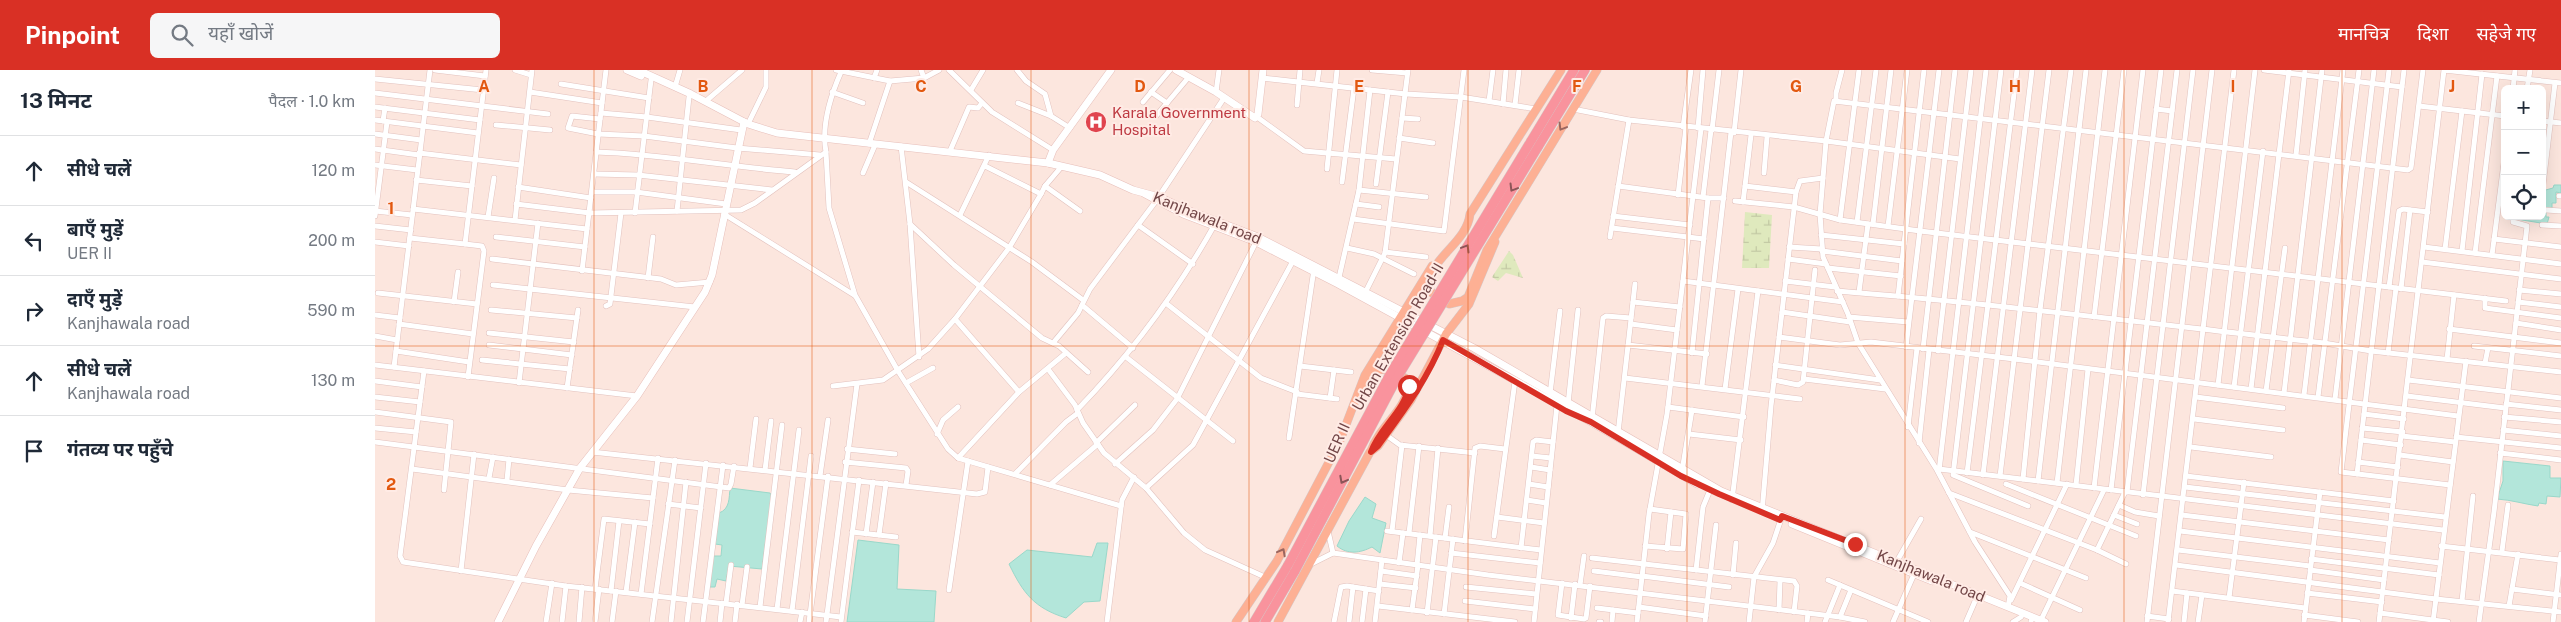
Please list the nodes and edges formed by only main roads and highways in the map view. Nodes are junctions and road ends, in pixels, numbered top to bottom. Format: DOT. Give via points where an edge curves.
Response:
graph roads {
  1 [pos="627,70"];
  2 [pos="1176,70"];
  3 [pos="1561,70"];
  4 [pos="1574,70"];
  5 [pos="1585,70"];
  6 [pos="1597,70"];
  7 [pos="1108,71"];
  8 [pos="640,72"];
  9 [pos="1263,74"];
  10 [pos="743,121"];
  11 [pos="1535,144"];
  12 [pos="1048,163"];
  13 [pos="1470,214"];
  14 [pos="1496,238"];
  15 [pos="1403,315"];
  16 [pos="1445,337"];
  17 [pos="1549,396"];
  18 [pos="1567,407"];
  19 [pos="1339,443"];
  20 [pos="1371,452"];
  21 [pos="1682,473"];
  22 [pos="1733,498"];
  23 [pos="1781,518"];
  24 [pos="1291,568"];
  25 [pos="1915,572"];
  26 [pos="498,622"];
  27 [pos="1236,622"];
  28 [pos="1254,622"];
  29 [pos="1265,622"];
  30 [pos="1278,622"];
  31 [pos="2031,622"];
  32 [pos="2042,622"];
  1 -- 8 [label="main road"];
  2 -- 9 [label="main road" via="1257,117"];
  3 -- 13 [label="main road"];
  4 -- 11 [label="highway, Urban Extension Road-II"];
  5 -- 11 [label="highway, Urban Extension Road-II"];
  6 -- 14 [label="main road, one-way"];
  7 -- 12 [label="main road" via="1053,150"];
  8 -- 10 [label="main road"];
  8 -- 10 [label="main road"];
  10 -- 12 [label="main road, Kanjhawala road" via="777,133 823,140"];
  10 -- 26 [label="main road" via="710,282 637,396 580,468"];
  11 -- 24 [label="highway, Urban Extension Road-II, bridge" via="1391,374"];
  12 -- 15 [label="main road, Kanjhawala road" via="1100,176 1257,240"];
  13 -- 14 [label="main road" via="1469,224 1433,270 1428,287 1432,293 1449,304 1462,301"];
  13 -- 15 [label="main road, UER II" via="1424,276"];
  14 -- 16 [label="main road" via="1469,304"];
  15 -- 16 [label="main road, Kanjhawala road"];
  15 -- 19 [label="main road, UER II" via="1365,375"];
  16 -- 17 [label="main road, Kanjhawala road"];
  16 -- 17 [label="main road, Kanjhawala road" via="1515,382"];
  16 -- 20 [label="main road" via="1411,400"];
  17 -- 18 [label="main road, Kanjhawala road"];
  17 -- 18 [label="main road, Kanjhawala road" via="1557,405"];
  18 -- 21 [label="main road, Kanjhawala road"];
  19 -- 20 [label="main road" via="1370,377 1383,369 1405,378 1409,386"];
  27 -- 19 [label="main road, UER II, one-way" via="1267,578"];
  20 -- 30 [label="main road"];
  21 -- 22 [label="main road, Kanjhawala road"];
  21 -- 22 [label="main road, Kanjhawala road" via="1710,490"];
  22 -- 23 [label="main road, Kanjhawala road"];
  23 -- 25 [label="main road, Kanjhawala road"];
  23 -- 25 [label="main road, Kanjhawala road" via="1897,562"];
  24 -- 28 [label="highway, Urban Extension Road-II"];
  24 -- 29 [label="highway, Urban Extension Road-II"];
  25 -- 31 [label="main road, Kanjhawala road"];
  25 -- 32 [label="main road, Kanjhawala road"];
}
